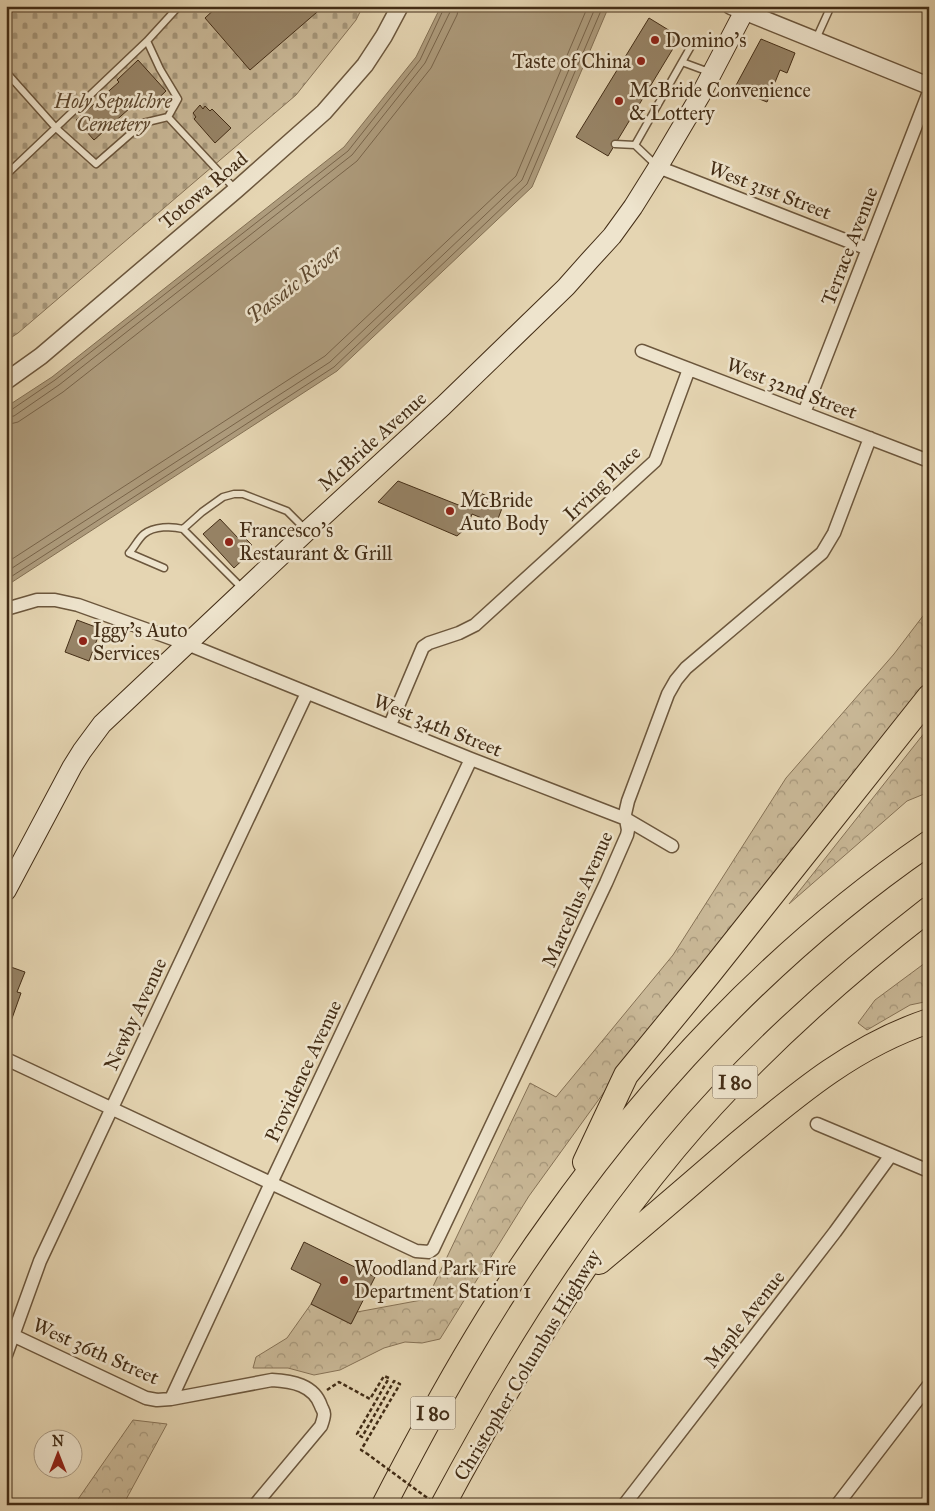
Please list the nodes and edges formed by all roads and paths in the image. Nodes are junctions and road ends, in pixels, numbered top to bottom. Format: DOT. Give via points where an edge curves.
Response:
graph roads {
  1 [pos="400,6"];
  2 [pos="832,6"];
  3 [pos="176,7"];
  4 [pos="741,8"];
  5 [pos="815,40"];
  6 [pos="147,41"];
  7 [pos="694,41"];
  8 [pos="682,62"];
  9 [pos="6,72"];
  10 [pos="712,73"];
  11 [pos="929,86"];
  12 [pos="929,92"];
  13 [pos="168,117"];
  14 [pos="56,128"];
  15 [pos="615,144"];
  16 [pos="635,146"];
  17 [pos="658,167"];
  18 [pos="6,174"];
  19 [pos="236,190"];
  20 [pos="868,249"];
  21 [pos="642,351"];
  22 [pos="689,369"];
  23 [pos="6,381"];
  24 [pos="804,413"];
  25 [pos="870,438"];
  26 [pos="929,461"];
  27 [pos="183,529"];
  28 [pos="306,531"];
  29 [pos="164,568"];
  30 [pos="244,589"];
  31 [pos="6,609"];
  32 [pos="187,644"];
  33 [pos="307,693"];
  34 [pos="929,697"];
  35 [pos="390,725"];
  36 [pos="471,759"];
  37 [pos="626,819"];
  38 [pos="929,843"];
  39 [pos="672,846"];
  40 [pos="6,890"];
  41 [pos="929,909"];
  42 [pos="929,1022"];
  43 [pos="6,1059"];
  44 [pos="111,1109"];
  45 [pos="817,1124"];
  46 [pos="891,1155"];
  47 [pos="929,1171"];
  48 [pos="271,1183"];
  49 [pos="565,1204"];
  50 [pos="573,1285"];
  51 [pos="10,1333"];
  52 [pos="6,1355"];
  53 [pos="929,1385"];
  54 [pos="317,1397"];
  55 [pos="171,1399"];
  56 [pos="255,1505"];
  57 [pos="384,1505"];
  58 [pos="437,1505"];
  59 [pos="443,1505"];
  60 [pos="484,1505"];
  61 [pos="489,1505"];
  62 [pos="624,1505"];
  63 [pos="837,1505"];
  1 -- 19 [label="street, Totowa Road" via="384,36 347,88"];
  2 -- 5 [label="lane"];
  3 -- 6 [label="lane"];
  4 -- 5 [label="street"];
  4 -- 10 [label="main road, McBride Avenue"];
  5 -- 11 [label="street"];
  6 -- 13 [label="lane" via="178,99"];
  6 -- 14 [label="lane"];
  7 -- 8 [label="lane"];
  8 -- 10 [label="lane"];
  8 -- 16 [label="lane"];
  9 -- 14 [label="lane"];
  10 -- 17 [label="main road, McBride Avenue"];
  12 -- 20 [label="street, Terrace Avenue"];
  13 -- 14 [label="lane" via="143,123 96,164"];
  13 -- 19 [label="lane"];
  14 -- 18 [label="lane"];
  15 -- 16 [label="lane"];
  16 -- 17 [label="lane"];
  17 -- 20 [label="street, West 31st Street"];
  17 -- 28 [label="main road, McBride Avenue" via="612,236 566,286 444,406"];
  19 -- 23 [label="street, Totowa Road" via="41,356"];
  20 -- 24 [label="street, Terrace Avenue"];
  21 -- 22 [label="street, West 32nd Street"];
  22 -- 24 [label="street, West 32nd Street"];
  22 -- 35 [label="street, Irving Place" via="655,461 475,625 424,646"];
  24 -- 25 [label="street, West 32nd Street"];
  25 -- 26 [label="street, West 32nd Street"];
  25 -- 37 [label="street, Marcellus Avenue" via="834,533 822,553 676,680 628,801"];
  27 -- 28 [label="lane" via="223,497 243,494 288,511"];
  27 -- 29 [label="lane" via="162,527 144,533 129,554"];
  27 -- 30 [label="lane"];
  28 -- 30 [label="main road, McBride Avenue"];
  30 -- 32 [label="main road, McBride Avenue"];
  31 -- 32 [label="street, West 34th Street" via="37,600 71,603"];
  32 -- 33 [label="street, West 34th Street"];
  32 -- 40 [label="main road, McBride Avenue" via="102,724 82,751"];
  33 -- 35 [label="street, West 34th Street"];
  33 -- 44 [label="street, Newby Avenue"];
  34 -- 49 [label="highway" via="626,1074"];
  35 -- 36 [label="street, West 34th Street"];
  36 -- 37 [label="street, West 34th Street"];
  36 -- 48 [label="street, Providence Avenue"];
  37 -- 39 [label="street, West 34th Street"];
  37 -- 48 [label="street, Marcellus Avenue" via="627,835 606,883 433,1249 424,1253 402,1245"];
  38 -- 49 [label="highway, I 80" via="818,930 720,1020 644,1104"];
  41 -- 50 [label="highway, Christopher Columbus Highway / I 80" via="853,969 743,1072 644,1186"];
  42 -- 50 [label="highway" via="859,1053 805,1088"];
  43 -- 44 [label="street, Marcellus Avenue"];
  44 -- 48 [label="street, Marcellus Avenue"];
  44 -- 51 [label="street, Newby Avenue"];
  45 -- 46 [label="street"];
  46 -- 47 [label="street"];
  46 -- 62 [label="street, Maple Avenue"];
  48 -- 55 [label="street, Providence Avenue"];
  49 -- 57 [label="highway, I 80" via="523,1264 466,1357"];
  50 -- 59 [label="highway, Christopher Columbus Highway / I 80" via="512,1381"];
  51 -- 52 [label="street, Newby Avenue"];
  51 -- 55 [label="street, West 36th Street" via="137,1394 157,1400"];
  53 -- 63 [label="street"];
  54 -- 55 [label="street, West 36th Street" via="300,1385 272,1380"];
  54 -- 56 [label="street" via="324,1414 321,1426"];
  54 -- 58 [label="path, bridge" via="339,1382 370,1399 384,1376 389,1378 357,1434 362,1437 394,1381 400,1384 361,1450"];
  60 -- 61 [label="path" via="486,1501"];
}
